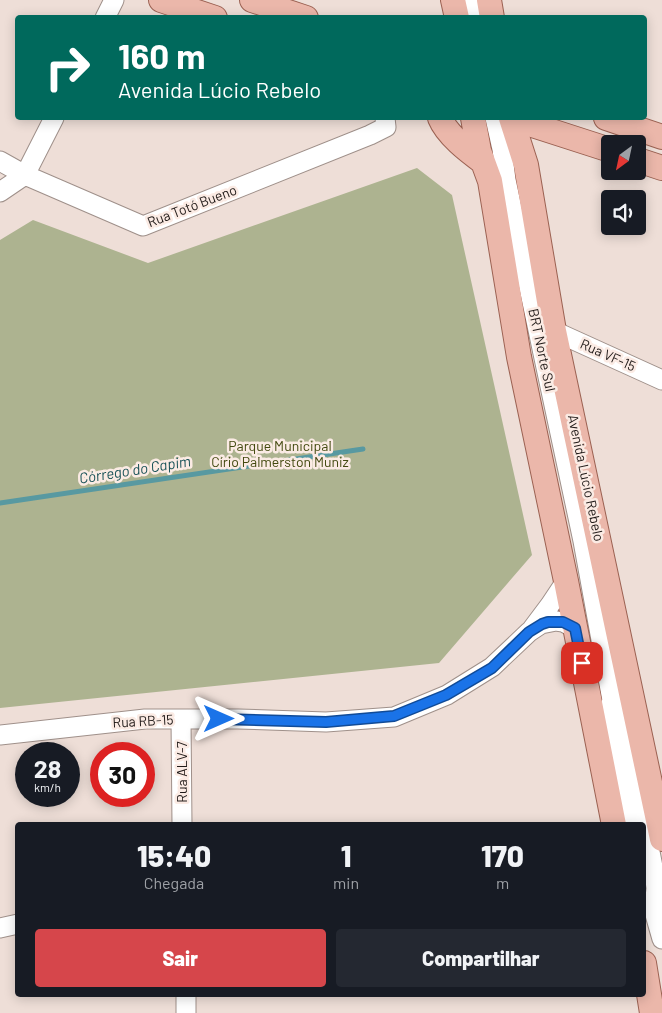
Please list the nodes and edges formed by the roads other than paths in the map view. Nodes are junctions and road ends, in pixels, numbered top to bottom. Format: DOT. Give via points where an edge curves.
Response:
graph roads {
  1 [pos="114,0"];
  2 [pos="161,0"];
  3 [pos="252,0"];
  4 [pos="453,0"];
  5 [pos="474,0"];
  6 [pos="489,0"];
  7 [pos="106,15"];
  8 [pos="206,15"];
  9 [pos="297,15"];
  10 [pos="456,15"];
  11 [pos="476,15"];
  12 [pos="492,15"];
  13 [pos="53,120"];
  14 [pos="441,120"];
  15 [pos="473,120"];
  16 [pos="495,120"];
  17 [pos="512,120"];
  18 [pos="518,120"];
  19 [pos="612,120"];
  20 [pos="385,122"];
  21 [pos="560,133"];
  22 [pos="662,137"];
  23 [pos="601,147"];
  24 [pos="0,161"];
  25 [pos="483,162"];
  26 [pos="646,163"];
  27 [pos="526,164"];
  28 [pos="662,168"];
  29 [pos="25,175"];
  30 [pos="0,192"];
  31 [pos="554,331"];
  32 [pos="662,380"];
  33 [pos="566,581"];
  34 [pos="575,628"];
  35 [pos="529,632"];
  36 [pos="612,700"];
  37 [pos="181,719"];
  38 [pos="0,735"];
  39 [pos="182,822"];
  40 [pos="613,822"];
  41 [pos="626,822"];
  42 [pos="644,822"];
  43 [pos="646,831"];
  44 [pos="662,839"];
  45 [pos="646,897"];
  46 [pos="654,911"];
  47 [pos="15,925"];
  48 [pos="0,928"];
  49 [pos="657,936"];
  50 [pos="646,976"];
  51 [pos="186,997"];
  52 [pos="186,1013"];
  53 [pos="652,1013"];
  1 -- 7 [label="street"];
  2 -- 8 [label="main road"];
  3 -- 9 [label="main road"];
  4 -- 10 [label="main road"];
  5 -- 11 [label="street"];
  6 -- 12 [label="main road"];
  13 -- 29 [label="street"];
  14 -- 25 [label="main road" via="465,149"];
  15 -- 25 [label="main road"];
  16 -- 36 [label="street, BRT Norte Sul" via="583,541"];
  17 -- 27 [label="main road, Avenida Lúcio Rebelo"];
  18 -- 21 [label="main road"];
  19 -- 22 [label="main road"];
  20 -- 29 [label="street, Rua Totó Bueno" via="370,135 142,226"];
  21 -- 23 [label="main road"];
  21 -- 27 [label="main road" via="540,142"];
  24 -- 29 [label="street, Rua Totó Bueno"];
  25 -- 33 [label="main road" via="490,181 520,358"];
  26 -- 28 [label="main road"];
  27 -- 31 [label="main road, Avenida Lúcio Rebelo"];
  29 -- 30 [label="street"];
  31 -- 32 [label="street, Rua VF-15"];
  31 -- 44 [label="main road, Avenida Lúcio Rebelo"];
  33 -- 34 [label="main road"];
  33 -- 35 [label="street, Rua RB-15"];
  34 -- 35 [label="street, Rua RB-15" via="563,622 548,622"];
  34 -- 40 [label="main road"];
  35 -- 37 [label="street, Rua RB-15" via="492,668 446,695 394,716 326,722"];
  36 -- 41 [label="street, BRT Norte Sul" via="607,731"];
  36 -- 42 [label="street, BRT Norte Sul" via="626,730"];
  37 -- 38 [label="street, Rua RB-15" via="145,719"];
  37 -- 39 [label="street, Rua ALV-7"];
  43 -- 46 [label="street, BRT Norte Sul" via="656,888"];
  45 -- 46 [label="street, BRT Norte Sul"];
  46 -- 49 [label="street, BRT Norte Sul"];
  47 -- 48 [label="street"];
  50 -- 53 [label="main road"];
  51 -- 52 [label="street"];
}
